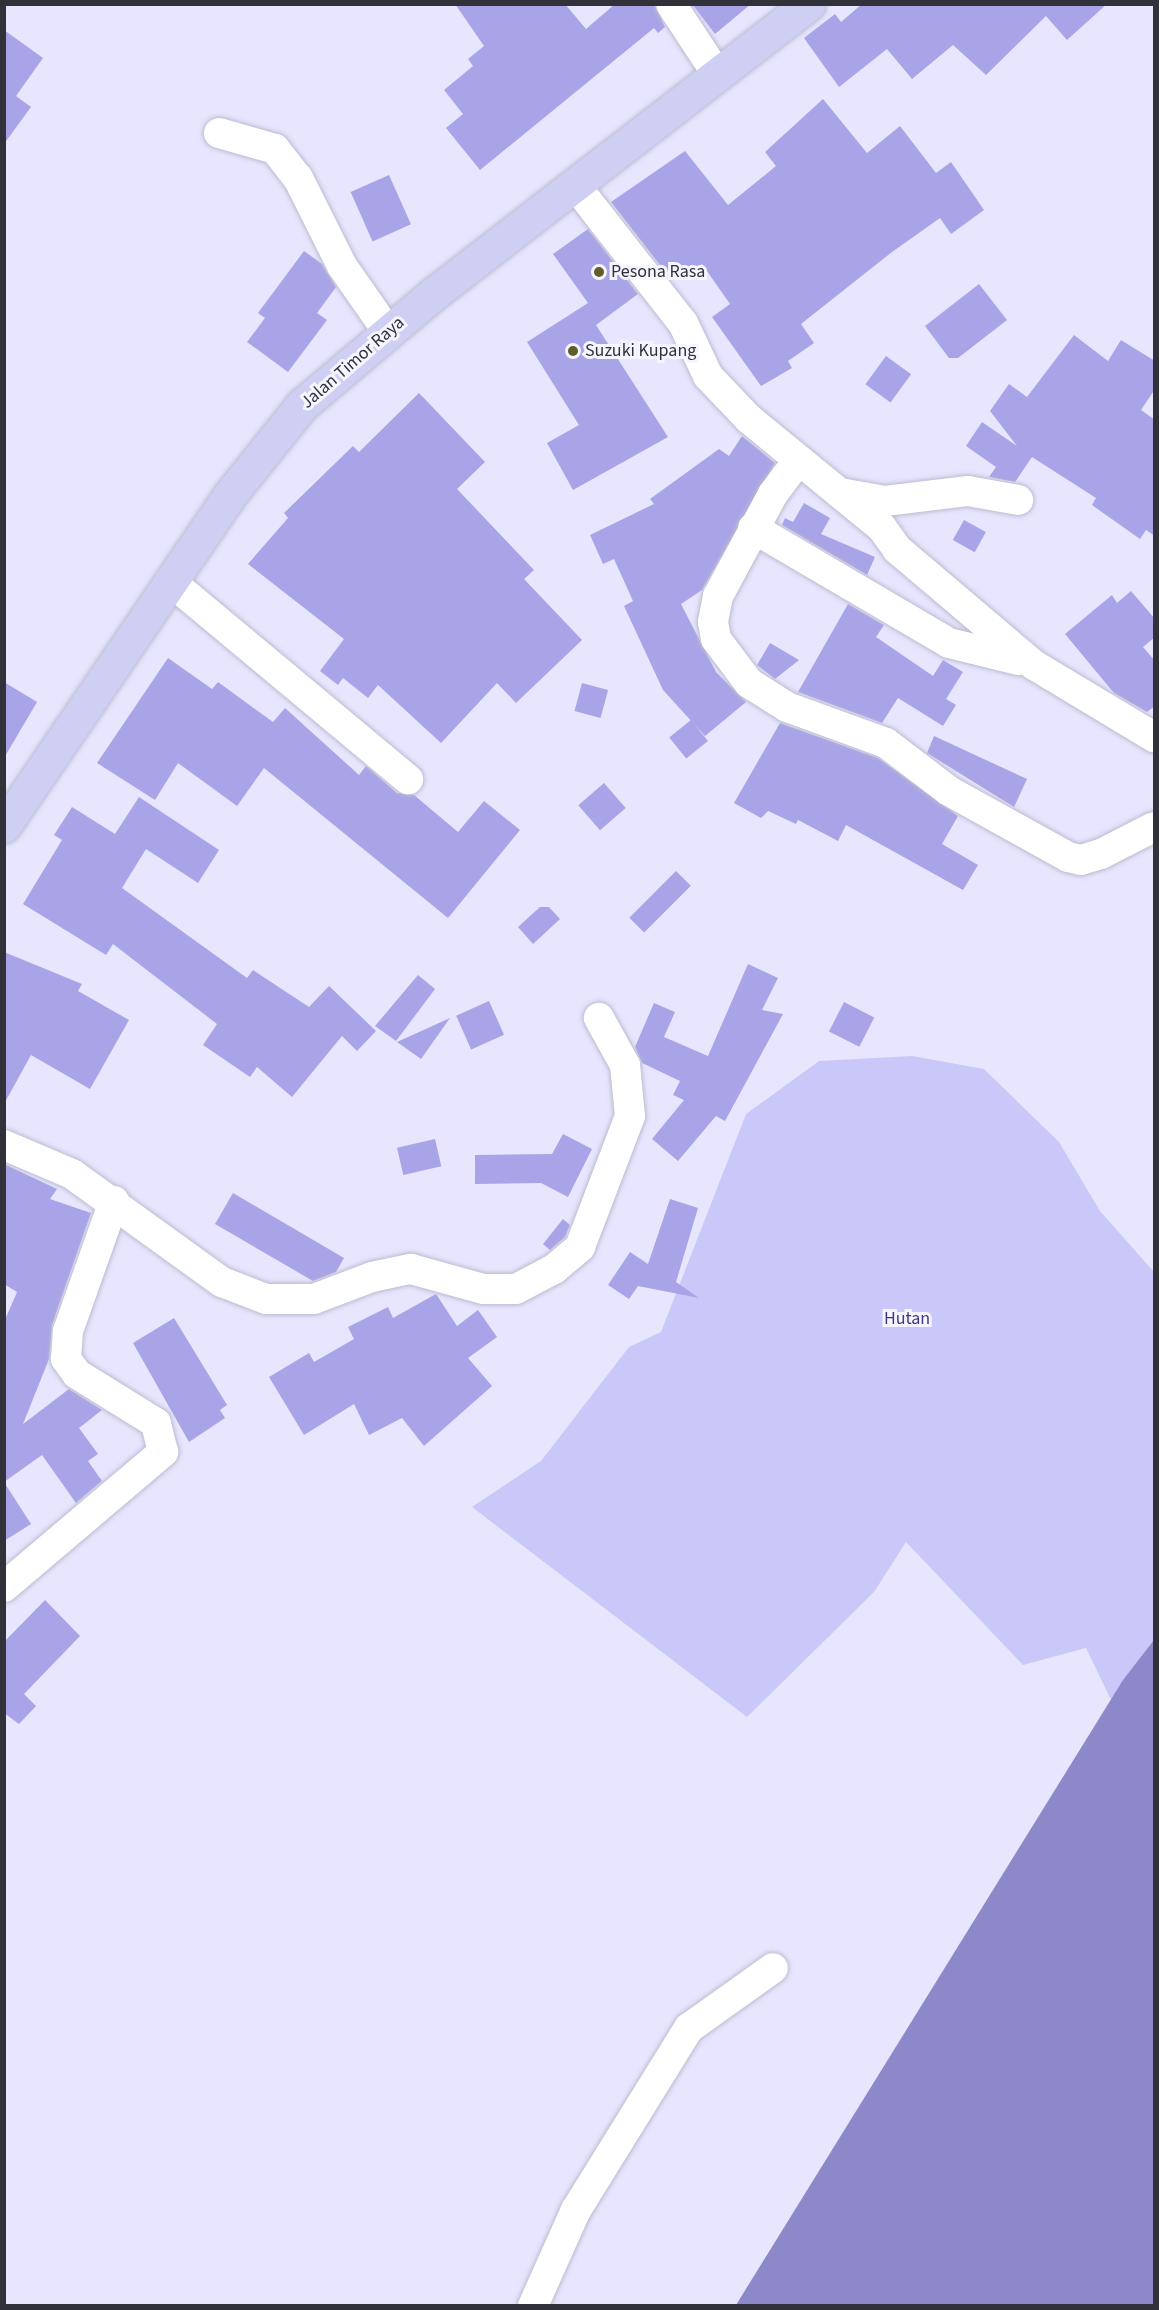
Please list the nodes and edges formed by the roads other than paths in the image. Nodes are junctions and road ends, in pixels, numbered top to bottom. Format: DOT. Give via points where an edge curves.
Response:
graph roads {
  1 [pos="671,4"];
  2 [pos="809,4"];
  3 [pos="717,74"];
  4 [pos="219,133"];
  5 [pos="575,185"];
  6 [pos="388,332"];
  7 [pos="797,462"];
  8 [pos="837,493"];
  9 [pos="1018,500"];
  10 [pos="753,528"];
  11 [pos="170,580"];
  12 [pos="1034,665"];
  13 [pos="1155,737"];
  14 [pos="408,779"];
  15 [pos="4,825"];
  16 [pos="1155,827"];
  17 [pos="599,1018"];
  18 [pos="4,1145"];
  19 [pos="114,1202"];
  20 [pos="4,1587"];
  21 [pos="773,1968"];
  22 [pos="533,2306"];
  1 -- 3 [label="street"];
  2 -- 3 [label="highway, Jalan Timor Raya"];
  3 -- 5 [label="highway, Jalan Timor Raya"];
  4 -- 6 [label="street" via="275,149 298,178 342,266"];
  5 -- 6 [label="highway, Jalan Timor Raya"];
  5 -- 7 [label="street" via="683,323 708,376"];
  6 -- 11 [label="highway, Jalan Timor Raya" via="302,405"];
  7 -- 8 [label="street"];
  7 -- 10 [label="street"];
  8 -- 9 [label="street" via="885,501 968,491"];
  8 -- 12 [label="street"];
  10 -- 12 [label="street" via="949,643"];
  10 -- 16 [label="street" via="727,575 712,622 725,655 749,683 795,711 886,743 949,791 1068,857 1081,860 1101,854"];
  11 -- 14 [label="street"];
  11 -- 15 [label="highway, Jalan Timor Raya"];
  12 -- 13 [label="street"];
  17 -- 19 [label="street" via="625,1065 630,1116 590,1233 569,1257 531,1283 504,1291 483,1289 411,1269 372,1277 314,1299 266,1299 222,1281"];
  18 -- 19 [label="street" via="72,1174"];
  19 -- 20 [label="street" via="68,1331 66,1359 77,1374 156,1423 163,1452"];
  21 -- 22 [label="street" via="689,2028 576,2210"];
}
